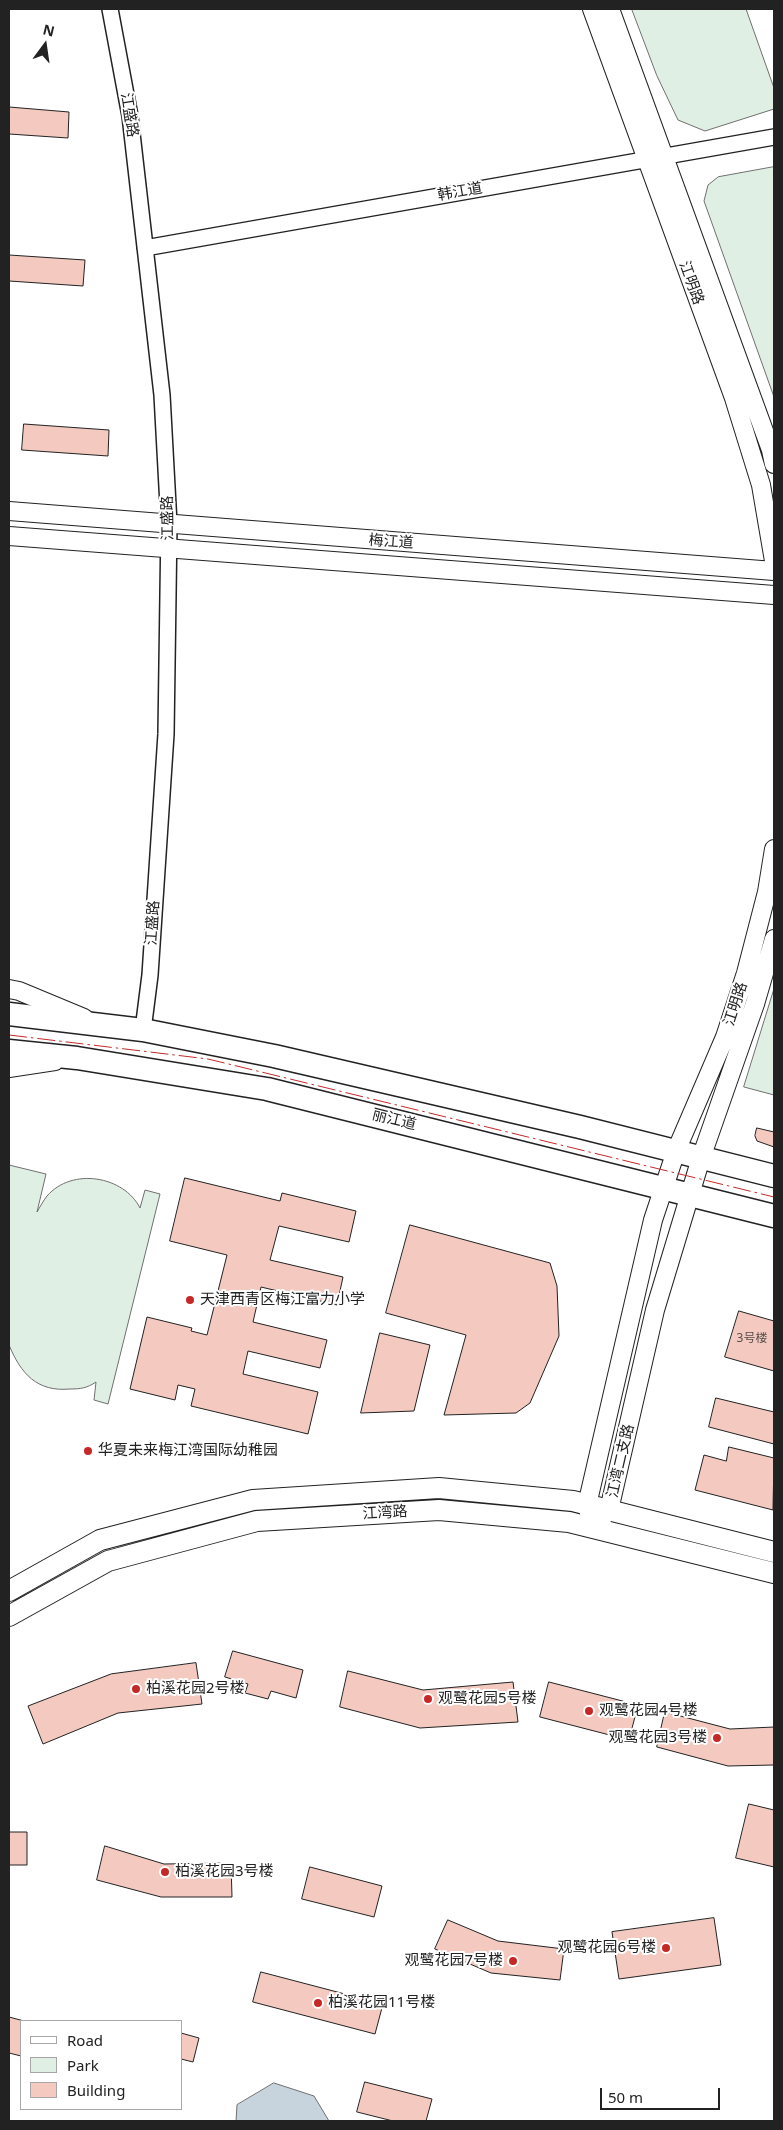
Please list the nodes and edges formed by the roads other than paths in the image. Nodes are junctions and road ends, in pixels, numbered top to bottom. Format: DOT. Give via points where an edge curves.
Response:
graph roads {
  1 [pos="110,9"];
  2 [pos="592,9"];
  3 [pos="610,9"];
  4 [pos="774,137"];
  5 [pos="664,156"];
  6 [pos="646,159"];
  7 [pos="145,248"];
  8 [pos="774,464"];
  9 [pos="9,510"];
  10 [pos="169,524"];
  11 [pos="9,536"];
  12 [pos="168,549"];
  13 [pos="774,561"];
  14 [pos="774,572"];
  15 [pos="774,595"];
  16 [pos="774,849"];
  17 [pos="774,939"];
  18 [pos="9,989"];
  19 [pos="9,1014"];
  20 [pos="99,1024"];
  21 [pos="143,1030"];
  22 [pos="9,1051"];
  23 [pos="77,1058"];
  24 [pos="9,1068"];
  25 [pos="676,1151"];
  26 [pos="701,1158"];
  27 [pos="774,1176"];
  28 [pos="664,1188"];
  29 [pos="690,1195"];
  30 [pos="774,1216"];
  31 [pos="587,1505"];
  32 [pos="609,1510"];
  33 [pos="593,1528"];
  34 [pos="774,1552"];
  35 [pos="774,1573"];
  36 [pos="9,1591"];
  37 [pos="9,1616"];
  1 -- 7 [label="street, 江盛路" via="130,116"];
  2 -- 6 [label="street, 江明路"];
  3 -- 5 [label="street, 江明路"];
  4 -- 5 [label="street, 韩江道"];
  5 -- 6 [label="street, 韩江道"];
  5 -- 8 [label="street, 江明路"];
  6 -- 7 [label="street, 韩江道"];
  6 -- 13 [label="street, 江明路" via="734,398 761,486"];
  7 -- 10 [label="street, 江盛路" via="162,395"];
  9 -- 10 [label="street, 梅江道"];
  10 -- 12 [label="street, 江盛路"];
  10 -- 14 [label="street, 梅江道"];
  11 -- 12 [label="street, 梅江道"];
  12 -- 15 [label="street, 梅江道"];
  12 -- 21 [label="street, 江盛路" via="166,734 150,975"];
  16 -- 25 [label="street, 江明路" via="767,892 746,973 712,1072"];
  17 -- 26 [label="street, 江明路" via="755,1004"];
  18 -- 20 [label="street"];
  19 -- 20 [label="main road"];
  20 -- 21 [label="main road"];
  21 -- 25 [label="main road" via="274,1056"];
  22 -- 23 [label="main road, 丽江道"];
  23 -- 24 [label="street"];
  23 -- 28 [label="main road, 丽江道" via="267,1089"];
  25 -- 26 [label="main road"];
  25 -- 28 [label="street, 江湾二支路"];
  26 -- 27 [label="main road"];
  26 -- 29 [label="street, 江湾二支路"];
  28 -- 29 [label="main road, 丽江道"];
  28 -- 31 [label="street, 江湾二支路" via="635,1294"];
  29 -- 30 [label="main road, 丽江道"];
  29 -- 32 [label="street, 江湾二支路" via="655,1310"];
  31 -- 32 [label="main road, 江湾路"];
  31 -- 33 [label="street, 江湾二支路"];
  31 -- 36 [label="main road, 江湾路" via="439,1488 253,1500 100,1540"];
  32 -- 33 [label="street, 江湾二支路"];
  32 -- 34 [label="main road, 江湾路"];
  33 -- 35 [label="main road, 江湾路"];
  33 -- 37 [label="main road, 江湾路" via="570,1522 438,1510 257,1521 108,1561"];
}
